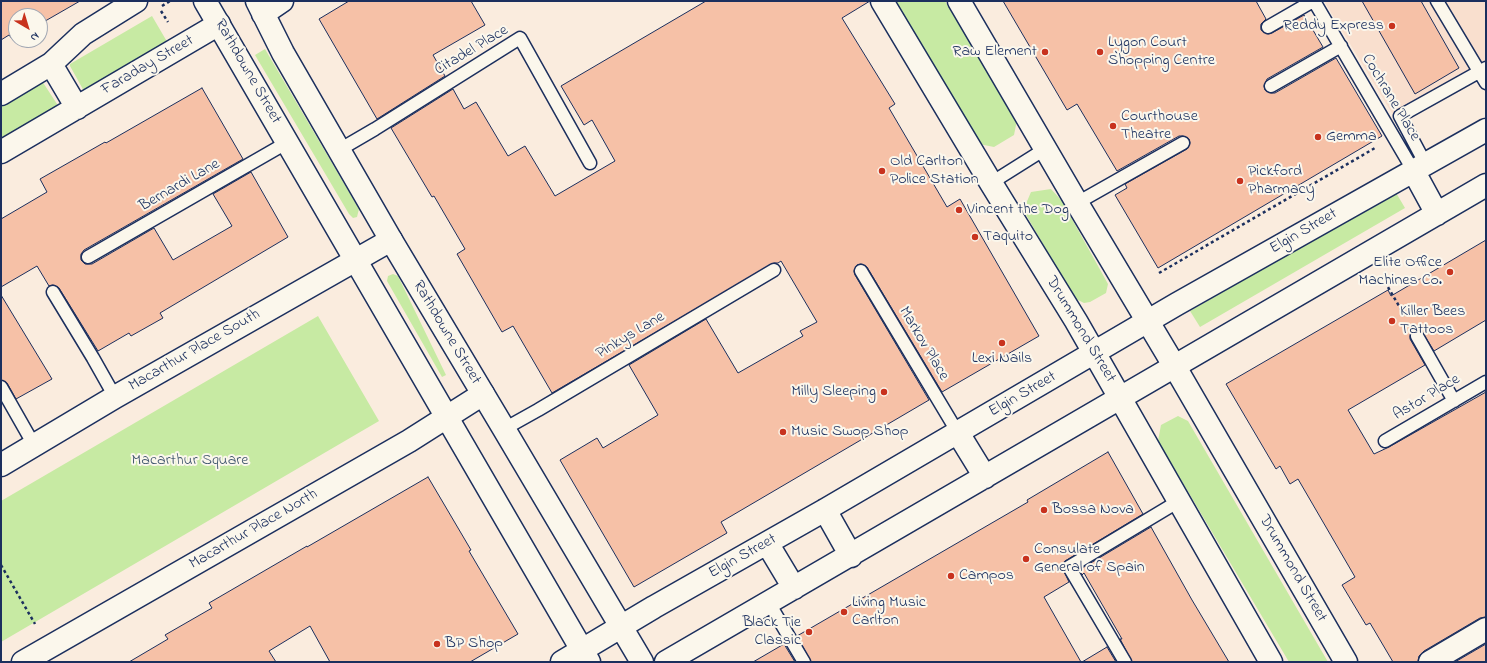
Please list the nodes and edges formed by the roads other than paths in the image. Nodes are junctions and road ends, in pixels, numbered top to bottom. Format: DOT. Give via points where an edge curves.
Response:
graph roads {
  1 [pos="136,1"];
  2 [pos="205,1"];
  3 [pos="226,1"];
  4 [pos="282,1"];
  5 [pos="882,1"];
  6 [pos="959,1"];
  7 [pos="1313,1"];
  8 [pos="1437,1"];
  9 [pos="260,7"];
  10 [pos="219,24"];
  11 [pos="1268,27"];
  12 [pos="1341,46"];
  13 [pos="51,64"];
  14 [pos="1483,69"];
  15 [pos="1486,83"];
  16 [pos="1271,86"];
  17 [pos="1,94"];
  18 [pos="77,108"];
  19 [pos="1486,130"];
  20 [pos="288,142"];
  21 [pos="1183,143"];
  22 [pos="1045,149"];
  23 [pos="339,150"];
  24 [pos="1,152"];
  25 [pos="590,163"];
  26 [pos="1419,166"];
  27 [pos="991,183"];
  28 [pos="1486,185"];
  29 [pos="1077,203"];
  30 [pos="1437,214"];
  31 [pos="391,240"];
  32 [pos="88,257"];
  33 [pos="356,260"];
  34 [pos="774,270"];
  35 [pos="861,271"];
  36 [pos="53,292"];
  37 [pos="1147,321"];
  38 [pos="1417,336"];
  39 [pos="1094,354"];
  40 [pos="1175,367"];
  41 [pos="1486,382"];
  42 [pos="1,387"];
  43 [pos="483,394"];
  44 [pos="115,397"];
  45 [pos="1121,398"];
  46 [pos="1454,401"];
  47 [pos="447,416"];
  48 [pos="504,429"];
  49 [pos="958,433"];
  50 [pos="1385,441"];
  51 [pos="34,445"];
  52 [pos="1,465"];
  53 [pos="985,477"];
  54 [pos="1180,501"];
  55 [pos="825,510"];
  56 [pos="767,543"];
  57 [pos="851,556"];
  58 [pos="794,588"];
  59 [pos="769,603"];
  60 [pos="621,627"];
  61 [pos="1486,629"];
  62 [pos="586,656"];
  63 [pos="23,662"];
  64 [pos="562,662"];
  65 [pos="642,662"];
  66 [pos="666,662"];
  67 [pos="804,662"];
  68 [pos="1125,662"];
  69 [pos="1271,662"];
  70 [pos="1346,662"];
  71 [pos="1430,662"];
  1 -- 13 [label="main road" via="83,34"];
  2 -- 10 [label="main road, Rathdowne Street"];
  3 -- 10 [label="main road"];
  4 -- 9 [label="main road"];
  5 -- 27 [label="main road, Drummond Street"];
  6 -- 22 [label="main road, Drummond Street"];
  7 -- 11 [label="lane"];
  7 -- 12 [label="lane, Cochrane Place"];
  8 -- 14 [label="lane"];
  9 -- 23 [label="main road, Rathdowne Street" via="283,53"];
  10 -- 18 [label="main road, Faraday Street"];
  10 -- 20 [label="main road, Rathdowne Street"];
  12 -- 16 [label="lane"];
  12 -- 26 [label="lane, Cochrane Place" via="1394,137"];
  13 -- 17 [label="main road"];
  13 -- 18 [label="main road"];
  14 -- 15 [label="lane"];
  14 -- 26 [label="lane" via="1400,116"];
  18 -- 24 [label="main road, Faraday Street"];
  19 -- 26 [label="main road, Elgin Street"];
  20 -- 32 [label="lane, Bernardi Lane"];
  20 -- 33 [label="main road, Rathdowne Street"];
  21 -- 29 [label="lane"];
  22 -- 27 [label="lane"];
  22 -- 29 [label="main road, Drummond Street"];
  23 -- 25 [label="lane, Citadel Place" via="520,38"];
  23 -- 31 [label="main road, Rathdowne Street"];
  26 -- 30 [label="main road"];
  26 -- 37 [label="main road, Elgin Street"];
  27 -- 39 [label="main road, Drummond Street"];
  28 -- 30 [label="main road"];
  29 -- 37 [label="main road, Drummond Street"];
  30 -- 40 [label="main road"];
  31 -- 33 [label="main road, Macarthur Place South"];
  31 -- 43 [label="main road, Rathdowne Street"];
  33 -- 44 [label="main road, Macarthur Place South"];
  33 -- 47 [label="main road, Rathdowne Street"];
  34 -- 48 [label="lane, Pinkys Lane"];
  35 -- 49 [label="lane, Markov Place"];
  36 -- 44 [label="lane"];
  37 -- 39 [label="main road, Elgin Street"];
  37 -- 40 [label="main road, Drummond Street"];
  38 -- 46 [label="lane"];
  39 -- 45 [label="main road, Drummond Street"];
  39 -- 49 [label="main road, Elgin Street"];
  40 -- 45 [label="main road"];
  40 -- 70 [label="main road, Drummond Street"];
  41 -- 46 [label="lane, Astor Place"];
  42 -- 51 [label="lane"];
  43 -- 47 [label="main road, Macarthur Place North"];
  43 -- 48 [label="main road, Rathdowne Street"];
  44 -- 51 [label="main road, Macarthur Place South"];
  45 -- 53 [label="main road"];
  45 -- 54 [label="main road, Drummond Street"];
  46 -- 50 [label="lane, Astor Place"];
  47 -- 62 [label="main road, Rathdowne Street"];
  47 -- 63 [label="main road, Macarthur Place North" via="409,441"];
  48 -- 60 [label="main road, Rathdowne Street"];
  49 -- 53 [label="main road"];
  49 -- 55 [label="main road, Elgin Street"];
  51 -- 52 [label="main road, Macarthur Place South"];
  53 -- 57 [label="main road"];
  54 -- 68 [label="lane" via="1069,567"];
  54 -- 69 [label="main road, Drummond Street"];
  55 -- 56 [label="main road, Elgin Street"];
  55 -- 57 [label="main road"];
  56 -- 58 [label="main road"];
  56 -- 60 [label="main road, Elgin Street"];
  57 -- 58 [label="main road"];
  58 -- 59 [label="main road"];
  59 -- 66 [label="main road"];
  59 -- 67 [label="lane"];
  60 -- 62 [label="main road, Elgin Street"];
  60 -- 65 [label="main road, Rathdowne Street"];
  61 -- 71 [label="main road"];
  62 -- 64 [label="main road, Elgin Street"];
}
